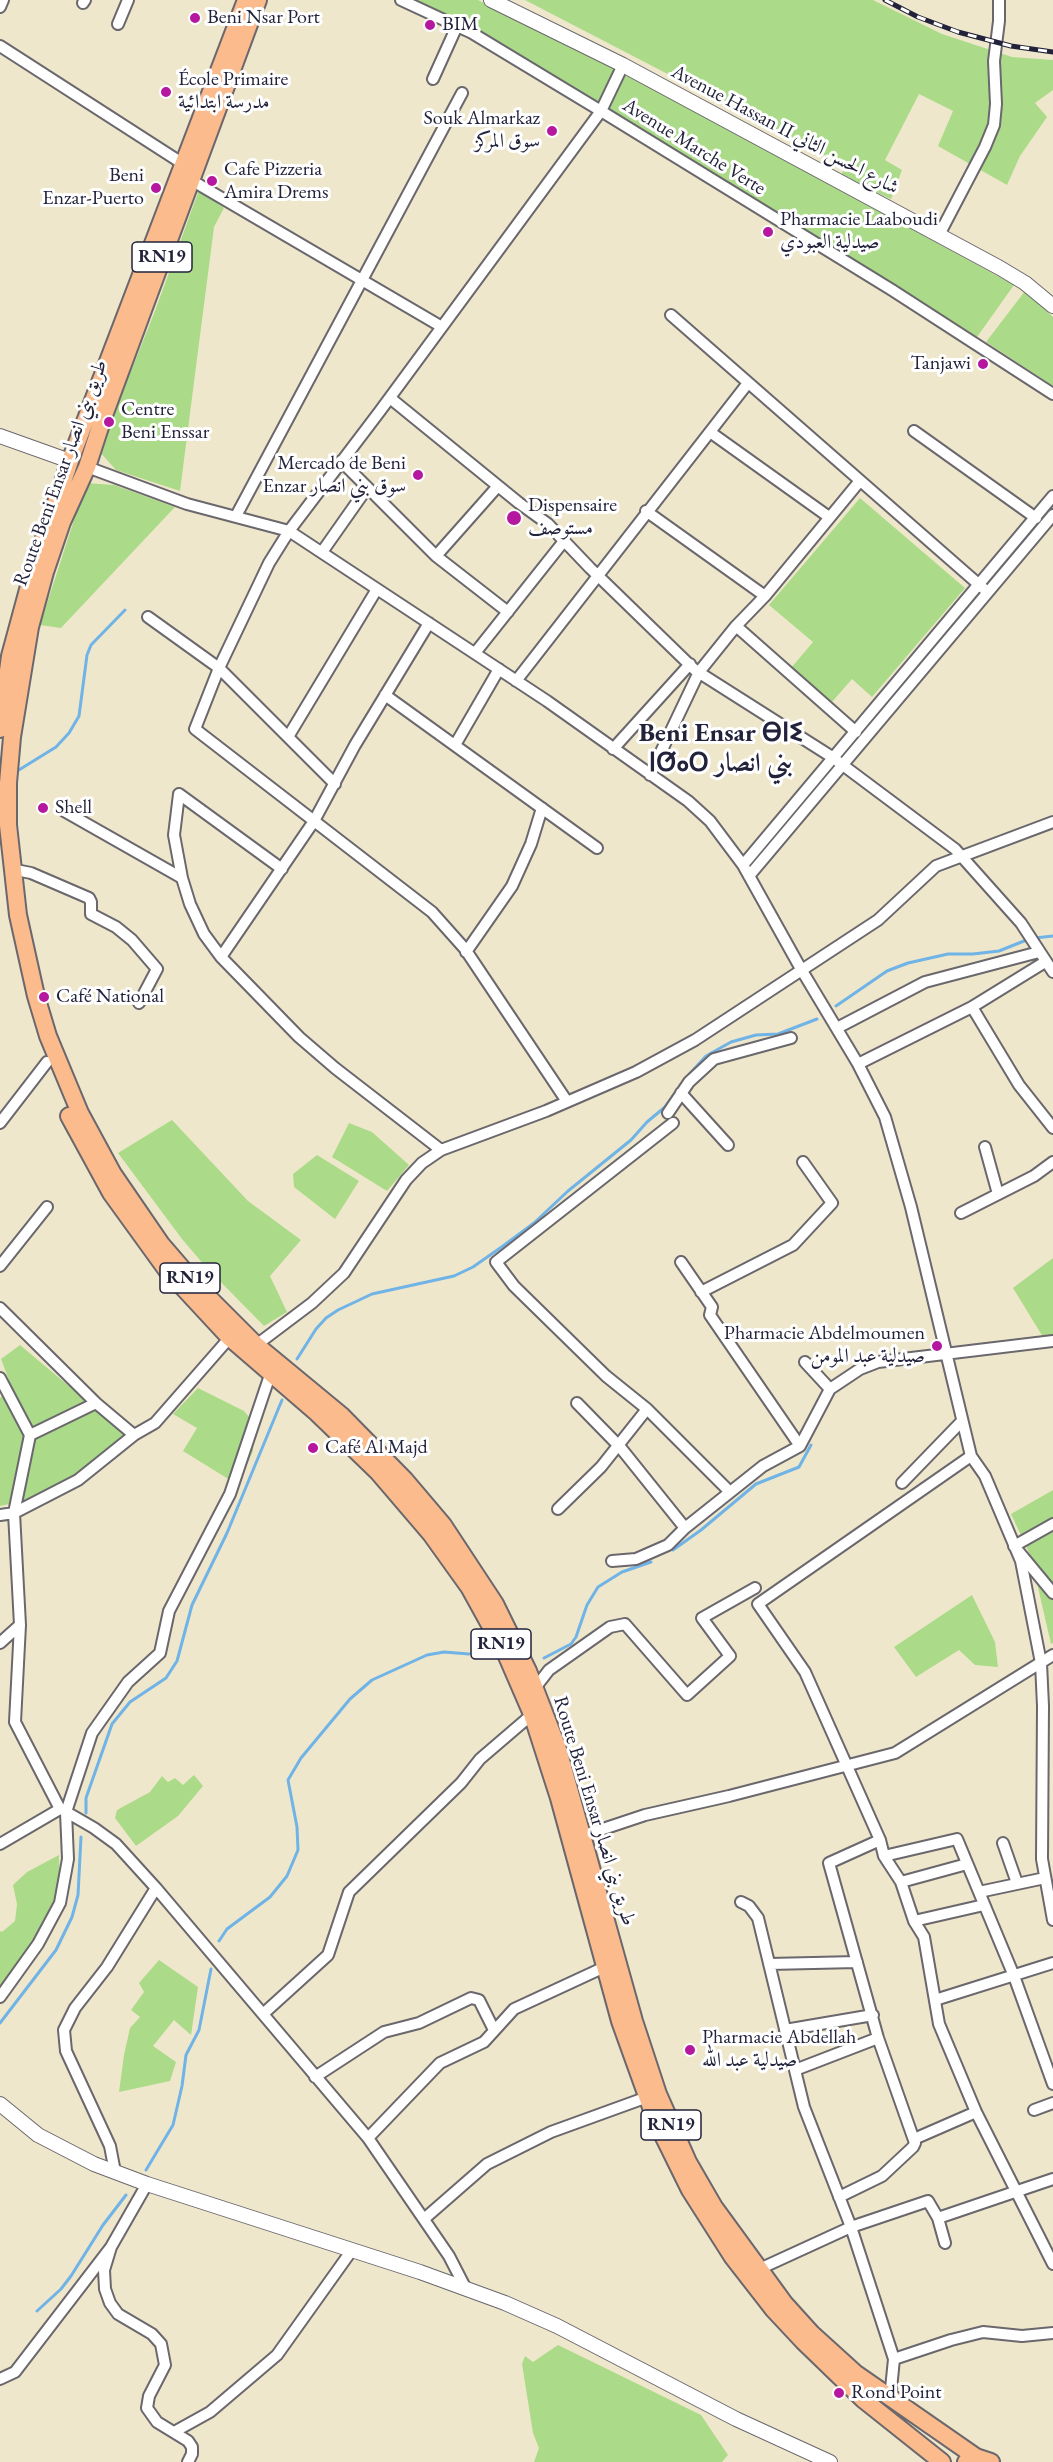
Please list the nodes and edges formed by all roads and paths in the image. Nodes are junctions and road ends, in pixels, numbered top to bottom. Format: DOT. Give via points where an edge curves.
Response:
graph roads {
  1 [pos="3,0"];
  2 [pos="128,0"];
  3 [pos="258,0"];
  4 [pos="401,0"];
  5 [pos="491,0"];
  6 [pos="999,0"];
  7 [pos="0,7"];
  8 [pos="246,11"];
  9 [pos="118,24"];
  10 [pos="457,26"];
  11 [pos="0,46"];
  12 [pos="623,65"];
  13 [pos="433,79"];
  14 [pos="462,93"];
  15 [pos="601,111"];
  16 [pos="189,172"];
  17 [pos="939,236"];
  18 [pos="362,280"];
  19 [pos="1053,306"];
  20 [pos="671,315"];
  21 [pos="442,327"];
  22 [pos="748,383"];
  23 [pos="1053,394"];
  24 [pos="390,398"];
  25 [pos="914,431"];
  26 [pos="710,432"];
  27 [pos="0,436"];
  28 [pos="341,461"];
  29 [pos="79,463"];
  30 [pos="859,482"];
  31 [pos="498,486"];
  32 [pos="367,488"];
  33 [pos="1053,496"];
  34 [pos="646,511"];
  35 [pos="1053,515"];
  36 [pos="236,516"];
  37 [pos="829,517"];
  38 [pos="1036,518"];
  39 [pos="289,531"];
  40 [pos="564,541"];
  41 [pos="322,552"];
  42 [pos="436,556"];
  43 [pos="597,574"];
  44 [pos="377,589"];
  45 [pos="983,589"];
  46 [pos="765,596"];
  47 [pos="507,612"];
  48 [pos="148,617"];
  49 [pos="429,622"];
  50 [pos="736,626"];
  51 [pos="475,653"];
  52 [pos="690,664"];
  53 [pos="219,668"];
  54 [pos="499,669"];
  55 [pos="699,672"];
  56 [pos="516,681"];
  57 [pos="385,694"];
  58 [pos="0,729"];
  59 [pos="856,732"];
  60 [pos="288,737"];
  61 [pos="454,745"];
  62 [pos="613,749"];
  63 [pos="832,757"];
  64 [pos="842,765"];
  65 [pos="650,775"];
  66 [pos="335,784"];
  67 [pos="542,808"];
  68 [pos="64,811"];
  69 [pos="314,821"];
  70 [pos="1053,822"];
  71 [pos="597,848"];
  72 [pos="963,857"];
  73 [pos="6,865"];
  74 [pos="743,865"];
  75 [pos="282,869"];
  76 [pos="749,876"];
  77 [pos="182,878"];
  78 [pos="466,952"];
  79 [pos="1040,954"];
  80 [pos="221,957"];
  81 [pos="801,969"];
  82 [pos="1053,972"];
  83 [pos="139,1003"];
  84 [pos="972,1007"];
  85 [pos="837,1028"];
  86 [pos="790,1038"];
  87 [pos="46,1062"];
  88 [pos="858,1064"];
  89 [pos="681,1093"];
  90 [pos="566,1100"];
  91 [pos="0,1123"];
  92 [pos="1053,1128"];
  93 [pos="728,1145"];
  94 [pos="984,1147"];
  95 [pos="441,1150"];
  96 [pos="803,1162"];
  97 [pos="1053,1162"];
  98 [pos="998,1194"];
  99 [pos="47,1207"];
  100 [pos="961,1213"];
  101 [pos="681,1262"];
  102 [pos="0,1266"];
  103 [pos="701,1292"];
  104 [pos="0,1308"];
  105 [pos="234,1333"];
  106 [pos="1053,1341"];
  107 [pos="251,1349"];
  108 [pos="945,1354"];
  109 [pos="805,1362"];
  110 [pos="270,1375"];
  111 [pos="0,1378"];
  112 [pos="830,1389"];
  113 [pos="96,1403"];
  114 [pos="577,1403"];
  115 [pos="647,1409"];
  116 [pos="962,1421"];
  117 [pos="134,1434"];
  118 [pos="30,1435"];
  119 [pos="618,1446"];
  120 [pos="800,1446"];
  121 [pos="971,1456"];
  122 [pos="902,1483"];
  123 [pos="730,1492"];
  124 [pos="558,1509"];
  125 [pos="14,1513"];
  126 [pos="0,1515"];
  127 [pos="1053,1524"];
  128 [pos="685,1528"];
  129 [pos="437,1529"];
  130 [pos="1014,1546"];
  131 [pos="612,1561"];
  132 [pos="755,1588"];
  133 [pos="1053,1593"];
  134 [pos="20,1625"];
  135 [pos="0,1643"];
  136 [pos="1053,1655"];
  137 [pos="1041,1663"];
  138 [pos="535,1688"];
  139 [pos="537,1710"];
  140 [pos="1048,1714"];
  141 [pos="847,1765"];
  142 [pos="63,1810"];
  143 [pos="576,1838"];
  144 [pos="880,1840"];
  145 [pos="1003,1843"];
  146 [pos="0,1844"];
  147 [pos="884,1856"];
  148 [pos="967,1864"];
  149 [pos="1045,1878"];
  150 [pos="901,1882"];
  151 [pos="1017,1883"];
  152 [pos="156,1888"];
  153 [pos="979,1892"];
  154 [pos="741,1902"];
  155 [pos="984,1905"];
  156 [pos="1053,1920"];
  157 [pos="914,1922"];
  158 [pos="857,1962"];
  159 [pos="1053,1963"];
  160 [pos="611,1964"];
  161 [pos="769,1964"];
  162 [pos="1014,1976"];
  163 [pos="1,1993"];
  164 [pos="935,2000"];
  165 [pos="263,2014"];
  166 [pos="873,2015"];
  167 [pos="494,2030"];
  168 [pos="785,2030"];
  169 [pos="878,2038"];
  170 [pos="795,2070"];
  171 [pos="315,2077"];
  172 [pos="1053,2084"];
  173 [pos="652,2096"];
  174 [pos="1053,2103"];
  175 [pos="0,2104"];
  176 [pos="1034,2110"];
  177 [pos="976,2112"];
  178 [pos="368,2138"];
  179 [pos="914,2139"];
  180 [pos="115,2172"];
  181 [pos="1053,2179"];
  182 [pos="147,2184"];
  183 [pos="1017,2191"];
  184 [pos="839,2197"];
  185 [pos="938,2218"];
  186 [pos="424,2219"];
  187 [pos="851,2227"];
  188 [pos="945,2243"];
  189 [pos="111,2247"];
  190 [pos="352,2250"];
  191 [pos="1053,2264"];
  192 [pos="753,2273"];
  193 [pos="466,2289"];
  194 [pos="1053,2333"];
  195 [pos="894,2359"];
  196 [pos="0,2379"];
  197 [pos="890,2399"];
  198 [pos="174,2432"];
  199 [pos="936,2459"];
  200 [pos="978,2460"];
  201 [pos="188,2462"];
  202 [pos="830,2462"];
  1 -- 7 [label="street"];
  2 -- 9 [label="street"];
  3 -- 8 [label="highway, Route Beni Ensar طريق بني انصار / RN19"];
  4 -- 10 [label="street, Avenue Marche Verte"];
  5 -- 12 [label="street, Avenue Hassan II شارع الحسن الثاني"];
  6 -- 17 [label="street" via="994,125"];
  8 -- 16 [label="highway, Route Beni Ensar طريق بني انصار / RN19"];
  10 -- 13 [label="street"];
  10 -- 15 [label="street, Avenue Marche Verte"];
  11 -- 16 [label="street"];
  12 -- 15 [label="street"];
  12 -- 17 [label="street, Avenue Hassan II شارع الحسن الثاني"];
  14 -- 18 [label="street"];
  15 -- 21 [label="street"];
  15 -- 23 [label="street, Avenue Marche Verte"];
  16 -- 18 [label="street"];
  16 -- 29 [label="highway, Route Beni Ensar طريق بني انصار / RN19"];
  17 -- 19 [label="street, Avenue Hassan II شارع الحسن الثاني" via="1021,280"];
  18 -- 21 [label="street"];
  18 -- 36 [label="street"];
  20 -- 22 [label="street"];
  21 -- 24 [label="street"];
  22 -- 26 [label="street"];
  22 -- 30 [label="street"];
  24 -- 28 [label="street"];
  24 -- 31 [label="street"];
  25 -- 38 [label="street"];
  26 -- 34 [label="street"];
  26 -- 37 [label="street"];
  27 -- 29 [label="street"];
  28 -- 32 [label="street"];
  28 -- 39 [label="street"];
  29 -- 36 [label="street" via="187,504"];
  29 -- 58 [label="highway, Route Beni Ensar طريق بني انصار / RN19" via="20,613"];
  29 -- 73 [label="highway, Route Beni Ensar طريق بني انصار / RN19" via="35,608 19,681 9,772"];
  30 -- 37 [label="street"];
  30 -- 45 [label="street"];
  31 -- 40 [label="street"];
  31 -- 42 [label="street"];
  32 -- 41 [label="street"];
  32 -- 42 [label="street" via="401,514"];
  33 -- 38 [label="street"];
  34 -- 43 [label="street"];
  34 -- 46 [label="street"];
  35 -- 45 [label="street"];
  36 -- 39 [label="street"];
  37 -- 46 [label="street"];
  38 -- 45 [label="street"];
  39 -- 41 [label="street"];
  39 -- 53 [label="street" via="269,563"];
  40 -- 43 [label="street"];
  40 -- 47 [label="street"];
  41 -- 44 [label="street"];
  42 -- 47 [label="street"];
  43 -- 52 [label="street"];
  43 -- 56 [label="street"];
  44 -- 49 [label="street"];
  44 -- 60 [label="street"];
  45 -- 59 [label="street"];
  45 -- 64 [label="street"];
  46 -- 50 [label="street"];
  47 -- 51 [label="street"];
  48 -- 53 [label="street"];
  49 -- 51 [label="street"];
  49 -- 57 [label="street"];
  50 -- 55 [label="street"];
  50 -- 59 [label="street"];
  51 -- 54 [label="street"];
  52 -- 55 [label="street"];
  52 -- 62 [label="street"];
  53 -- 60 [label="street"];
  53 -- 69 [label="street" via="195,729"];
  54 -- 56 [label="street"];
  54 -- 61 [label="street"];
  55 -- 63 [label="street"];
  55 -- 65 [label="street"];
  56 -- 62 [label="street"];
  57 -- 61 [label="street"];
  57 -- 66 [label="street"];
  59 -- 63 [label="street"];
  60 -- 66 [label="street"];
  61 -- 67 [label="street"];
  62 -- 65 [label="street"];
  63 -- 64 [label="street"];
  63 -- 74 [label="street"];
  64 -- 72 [label="street"];
  64 -- 76 [label="street"];
  65 -- 74 [label="street" via="710,821"];
  66 -- 69 [label="street"];
  67 -- 71 [label="street"];
  67 -- 78 [label="street" via="512,886"];
  68 -- 77 [label="street"];
  69 -- 75 [label="street"];
  69 -- 78 [label="street" via="432,912"];
  70 -- 72 [label="street"];
  72 -- 79 [label="street" via="1029,935"];
  72 -- 81 [label="street" via="936,866 878,920"];
  73 -- 83 [label="street" via="89,898 91,914 132,940 157,969"];
  73 -- 87 [label="highway, Route Beni Ensar طريق بني انصار / RN19" via="16,962"];
  73 -- 105 [label="highway, Route Beni Ensar طريق بني انصار / RN19" via="36,996 80,1113 144,1222"];
  74 -- 76 [label="street"];
  75 -- 77 [label="street" via="179,794 174,835"];
  75 -- 80 [label="street"];
  76 -- 81 [label="street"];
  77 -- 80 [label="street" via="204,934"];
  78 -- 90 [label="street"];
  79 -- 82 [label="street"];
  79 -- 84 [label="street"];
  79 -- 85 [label="street" via="925,982"];
  80 -- 95 [label="street" via="299,1037"];
  81 -- 85 [label="street"];
  81 -- 90 [label="street" via="695,1040 636,1072"];
  84 -- 88 [label="street"];
  84 -- 92 [label="street" via="1018,1085"];
  85 -- 88 [label="street"];
  86 -- 89 [label="street" via="714,1059 699,1070"];
  87 -- 91 [label="street"];
  87 -- 105 [label="highway, Route Beni Ensar طريق بني انصار / RN19" via="80,1139 128,1220 165,1269"];
  88 -- 108 [label="street" via="885,1117 911,1207"];
  89 -- 93 [label="street"];
  89 -- 115 [label="street" via="670,1118 496,1262 514,1286 606,1376"];
  90 -- 95 [label="street"];
  94 -- 98 [label="street"];
  95 -- 107 [label="street" via="406,1180 344,1273"];
  96 -- 103 [label="street" via="832,1203 793,1245"];
  97 -- 98 [label="street"];
  98 -- 100 [label="street"];
  99 -- 102 [label="street"];
  101 -- 103 [label="street"];
  103 -- 120 [label="street" via="712,1307 710,1315"];
  104 -- 113 [label="street"];
  105 -- 107 [label="highway, Route Beni Ensar طريق بني انصار / RN19"];
  105 -- 117 [label="street" via="155,1423"];
  106 -- 108 [label="street"];
  107 -- 110 [label="highway, Route Beni Ensar طريق بني انصار / RN19"];
  107 -- 129 [label="highway, Route Beni Ensar طريق بني انصار / RN19" via="342,1416 404,1479"];
  108 -- 112 [label="street" via="878,1362"];
  108 -- 116 [label="street"];
  109 -- 112 [label="street"];
  110 -- 129 [label="highway, Route Beni Ensar طريق بني انصار / RN19" via="317,1413"];
  110 -- 142 [label="street" via="230,1494 169,1611 160,1653 128,1682 92,1733"];
  111 -- 118 [label="street"];
  112 -- 120 [label="street"];
  113 -- 117 [label="street"];
  113 -- 118 [label="street"];
  114 -- 119 [label="street"];
  115 -- 119 [label="street"];
  115 -- 123 [label="street"];
  116 -- 121 [label="street"];
  116 -- 122 [label="street"];
  117 -- 125 [label="street" via="78,1480"];
  118 -- 125 [label="street"];
  119 -- 124 [label="street"];
  119 -- 128 [label="street"];
  120 -- 123 [label="street"];
  121 -- 130 [label="street" via="985,1476"];
  121 -- 141 [label="street" via="758,1604 805,1672"];
  123 -- 128 [label="street"];
  125 -- 126 [label="street"];
  125 -- 134 [label="street"];
  127 -- 130 [label="street"];
  128 -- 131 [label="street" via="668,1545 636,1559"];
  129 -- 138 [label="highway, Route Beni Ensar طريق بني انصار / RN19" via="495,1604"];
  129 -- 139 [label="highway, Route Beni Ensar طريق بني انصار / RN19"];
  130 -- 133 [label="street"];
  130 -- 137 [label="street" via="1022,1561"];
  132 -- 138 [label="street" via="702,1618 730,1656 687,1695 625,1624 610,1627 549,1670"];
  134 -- 135 [label="street"];
  134 -- 142 [label="street" via="15,1722"];
  136 -- 137 [label="street"];
  137 -- 140 [label="street"];
  137 -- 141 [label="street" via="895,1753"];
  138 -- 139 [label="highway, Route Beni Ensar طريق بني انصار / RN19"];
  139 -- 143 [label="highway, Route Beni Ensar طريق بني انصار / RN19" via="559,1797"];
  139 -- 165 [label="street" via="480,1759 461,1783 349,1892 328,1955"];
  140 -- 149 [label="street" via="1042,1859"];
  141 -- 143 [label="street" via="645,1815"];
  141 -- 144 [label="street"];
  142 -- 146 [label="street"];
  142 -- 152 [label="street" via="116,1844"];
  142 -- 163 [label="street" via="68,1859 60,1903 38,1944"];
  143 -- 160 [label="highway, Route Beni Ensar طريق بني انصار / RN19"];
  144 -- 147 [label="street"];
  144 -- 158 [label="street" via="829,1863"];
  145 -- 151 [label="street"];
  147 -- 148 [label="street" via="957,1839"];
  147 -- 150 [label="street"];
  148 -- 150 [label="street"];
  148 -- 153 [label="street"];
  149 -- 151 [label="street"];
  149 -- 156 [label="street"];
  150 -- 157 [label="street"];
  151 -- 153 [label="street"];
  152 -- 165 [label="street"];
  152 -- 180 [label="street" via="64,2030 66,2052 110,2146"];
  153 -- 155 [label="street"];
  154 -- 161 [label="street" via="758,1918"];
  155 -- 157 [label="street"];
  155 -- 162 [label="street"];
  157 -- 164 [label="street" via="924,1937"];
  158 -- 161 [label="street"];
  158 -- 166 [label="street"];
  159 -- 162 [label="street"];
  160 -- 167 [label="street" via="520,2005"];
  160 -- 173 [label="highway, Route Beni Ensar طريق بني انصار / RN19" via="620,2021"];
  161 -- 168 [label="street"];
  162 -- 164 [label="street"];
  162 -- 172 [label="street"];
  164 -- 177 [label="street" via="939,2024"];
  165 -- 171 [label="street"];
  166 -- 168 [label="street"];
  166 -- 169 [label="street"];
  167 -- 171 [label="street" via="479,2001 471,1998 419,2023 384,2032"];
  167 -- 178 [label="street" via="477,2047 440,2063"];
  168 -- 170 [label="street"];
  169 -- 170 [label="street"];
  169 -- 179 [label="street"];
  170 -- 184 [label="street" via="812,2132"];
  171 -- 178 [label="street"];
  173 -- 186 [label="street" via="551,2132 486,2164"];
  173 -- 192 [label="highway, Route Beni Ensar طريق بني انصار / RN19" via="666,2145 690,2190 717,2235"];
  174 -- 176 [label="street"];
  175 -- 180 [label="street" via="38,2135"];
  177 -- 179 [label="street"];
  177 -- 183 [label="street"];
  178 -- 186 [label="street"];
  179 -- 184 [label="street" via="913,2147 887,2172"];
  180 -- 182 [label="street"];
  181 -- 183 [label="street"];
  182 -- 189 [label="street"];
  182 -- 190 [label="street"];
  183 -- 185 [label="street"];
  183 -- 191 [label="street"];
  184 -- 187 [label="street"];
  185 -- 187 [label="street" via="928,2201"];
  185 -- 188 [label="street"];
  186 -- 193 [label="street"];
  187 -- 192 [label="street"];
  187 -- 195 [label="street"];
  189 -- 196 [label="street" via="15,2372"];
  189 -- 198 [label="street" via="105,2270 107,2296 118,2314 152,2334 161,2344 165,2365 147,2408 157,2422"];
  190 -- 193 [label="street"];
  190 -- 198 [label="street" via="277,2355 210,2412"];
  192 -- 197 [label="highway, Route Beni Ensar طريق بني انصار / RN19" via="812,2334"];
  192 -- 199 [label="highway, Route Beni Ensar طريق بني انصار / RN19" via="774,2310 833,2371"];
  193 -- 202 [label="street" via="557,2326 736,2419"];
  194 -- 195 [label="street" via="1022,2336 983,2332"];
  195 -- 197 [label="street"];
  197 -- 200 [label="highway, Route Beni Ensar طريق بني انصار / RN19"];
  198 -- 201 [label="street" via="192,2446"];
}
